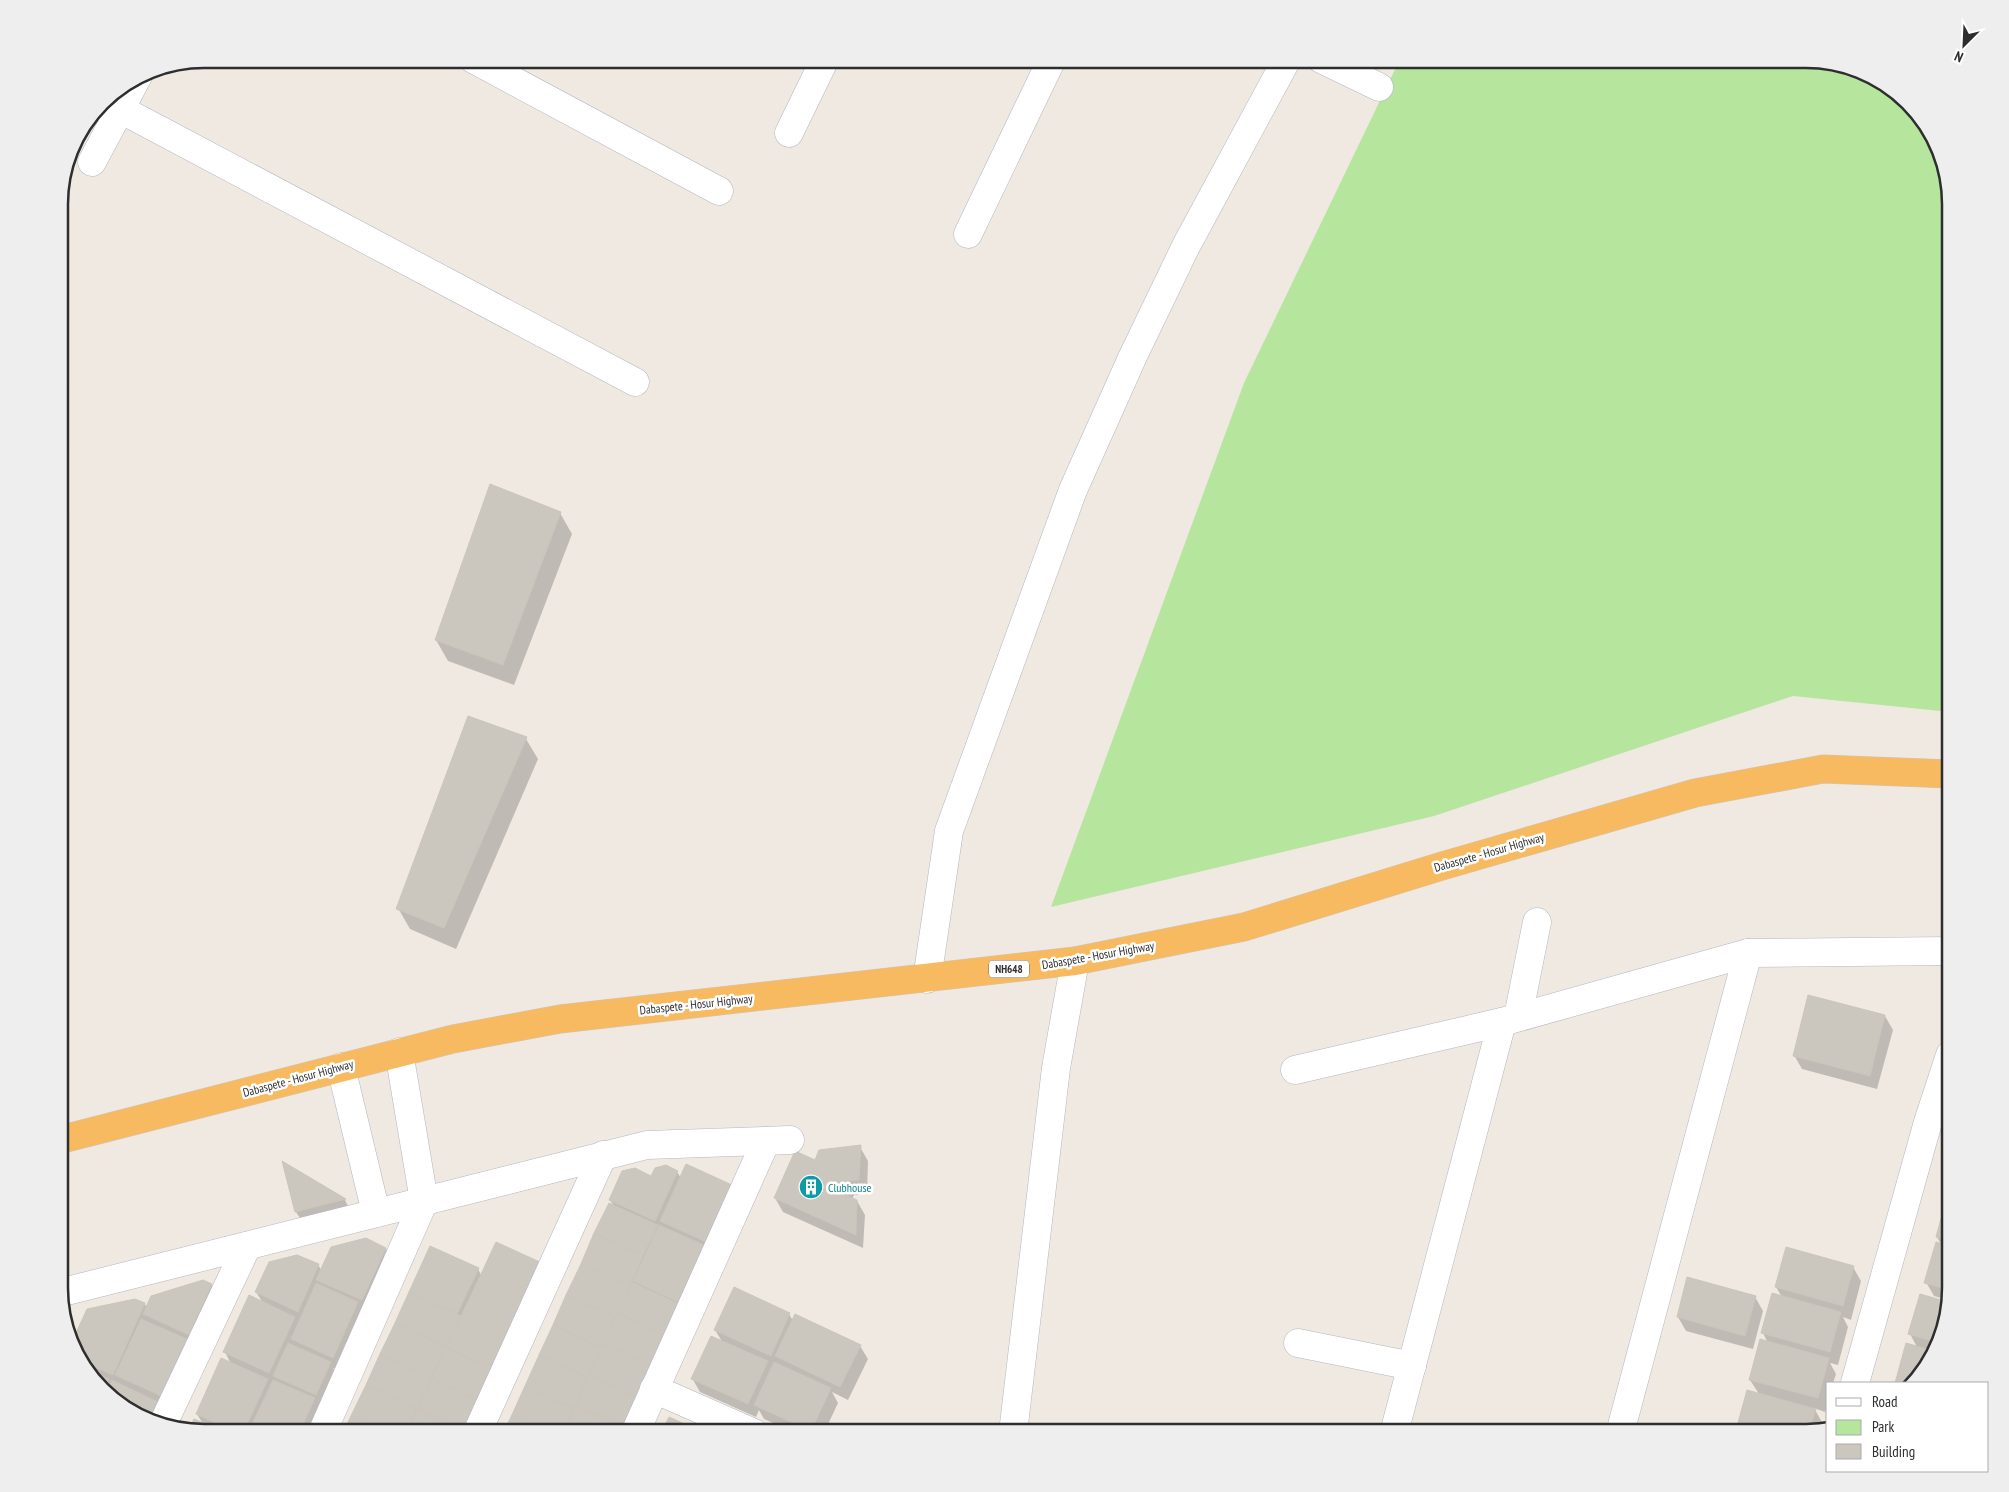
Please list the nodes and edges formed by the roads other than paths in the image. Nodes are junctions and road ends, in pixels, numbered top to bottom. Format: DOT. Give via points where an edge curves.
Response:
graph roads {
  1 [pos="488,67"];
  2 [pos="821,67"];
  3 [pos="1048,67"];
  4 [pos="1283,67"];
  5 [pos="1337,67"];
  6 [pos="1379,88"];
  7 [pos="131,89"];
  8 [pos="120,109"];
  9 [pos="789,133"];
  10 [pos="92,162"];
  11 [pos="719,191"];
  12 [pos="968,234"];
  13 [pos="635,382"];
  14 [pos="1942,774"];
  15 [pos="1537,922"];
  16 [pos="1942,951"];
  17 [pos="1748,952"];
  18 [pos="1075,960"];
  19 [pos="927,979"];
  20 [pos="1510,1020"];
  21 [pos="399,1052"];
  22 [pos="341,1066"];
  23 [pos="1296,1070"];
  24 [pos="1942,1106"];
  25 [pos="1939,1125"];
  26 [pos="68,1138"];
  27 [pos="603,1155"];
  28 [pos="424,1201"];
  29 [pos="376,1213"];
  30 [pos="247,1246"];
  31 [pos="68,1295"];
  32 [pos="1298,1343"];
  33 [pos="1412,1366"];
  34 [pos="1855,1382"];
  35 [pos="654,1389"];
  36 [pos="165,1419"];
  37 [pos="326,1424"];
  38 [pos="482,1424"];
  39 [pos="638,1424"];
  40 [pos="734,1424"];
  41 [pos="1014,1424"];
  42 [pos="1396,1424"];
  43 [pos="1622,1424"];
  1 -- 11 [label="street"];
  2 -- 9 [label="street"];
  3 -- 12 [label="street"];
  4 -- 19 [label="street" via="1186,246 1073,490 949,831"];
  5 -- 6 [label="street"];
  7 -- 8 [label="street"];
  8 -- 10 [label="street"];
  8 -- 13 [label="street"];
  14 -- 18 [label="highway, Dabaspete - Hosur Highway / NH648" via="1824,769 1695,793 1244,927"];
  15 -- 20 [label="street"];
  16 -- 17 [label="street"];
  17 -- 20 [label="street"];
  17 -- 43 [label="street"];
  18 -- 19 [label="highway, Dabaspete - Hosur Highway / NH648"];
  18 -- 41 [label="street" via="1056,1068"];
  19 -- 21 [label="highway, Dabaspete - Hosur Highway / NH648" via="560,1019"];
  20 -- 23 [label="street"];
  20 -- 33 [label="street"];
  21 -- 22 [label="highway, Dabaspete - Hosur Highway / NH648"];
  21 -- 28 [label="street"];
  22 -- 26 [label="highway, Dabaspete - Hosur Highway / NH648"];
  22 -- 29 [label="street"];
  24 -- 25 [label="street"];
  25 -- 34 [label="street"];
  27 -- 28 [label="street"];
  27 -- 35 [label="street" via="647,1145 778,1141"];
  27 -- 38 [label="street"];
  28 -- 29 [label="street"];
  28 -- 37 [label="street"];
  29 -- 30 [label="street"];
  30 -- 31 [label="street"];
  30 -- 36 [label="street"];
  32 -- 33 [label="street"];
  33 -- 42 [label="street"];
  35 -- 39 [label="street"];
  35 -- 40 [label="street"];
}
